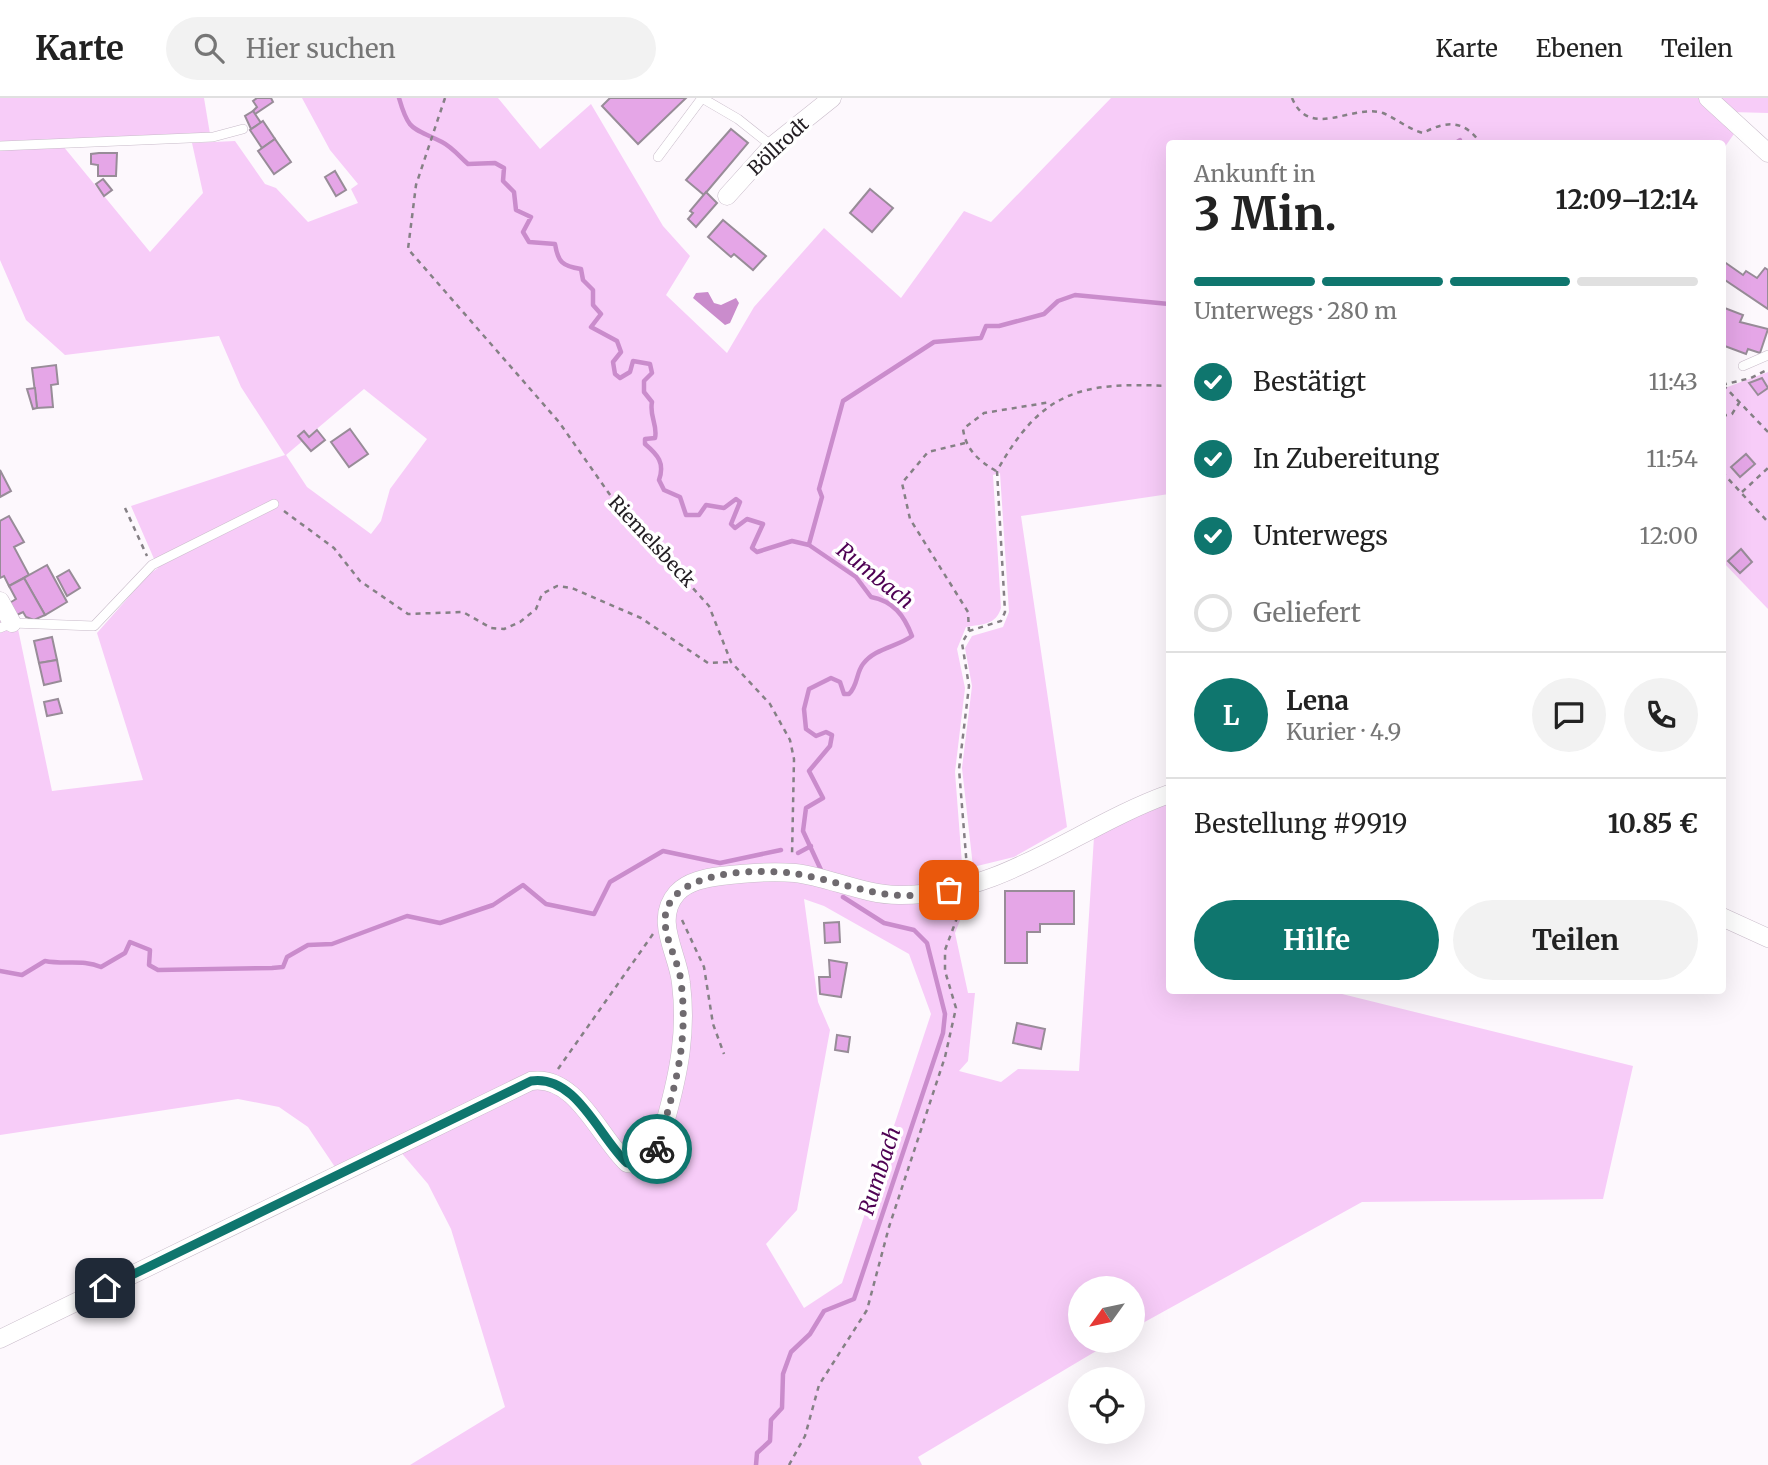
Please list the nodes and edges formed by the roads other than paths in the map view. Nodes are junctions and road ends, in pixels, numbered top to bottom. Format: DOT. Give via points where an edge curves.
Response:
graph roads {
  1 [pos="702,98"];
  2 [pos="830,98"];
  3 [pos="1708,98"];
  4 [pos="243,129"];
  5 [pos="0,146"];
  6 [pos="772,146"];
  7 [pos="1768,153"];
  8 [pos="658,158"];
  9 [pos="727,196"];
  10 [pos="1768,355"];
  11 [pos="1743,366"];
  12 [pos="274,504"];
  13 [pos="0,601"];
  14 [pos="6,625"];
  15 [pos="1166,795"];
  16 [pos="1726,919"];
  17 [pos="1768,938"];
  18 [pos="0,1339"];
  1 -- 6 [label="lane"];
  1 -- 8 [label="lane"];
  2 -- 6 [label="street, Böllrodt"];
  3 -- 7 [label="street"];
  4 -- 5 [label="lane" via="213,137"];
  6 -- 9 [label="street, Böllrodt"];
  10 -- 11 [label="lane"];
  12 -- 14 [label="lane" via="152,565 94,626"];
  13 -- 14 [label="street"];
  15 -- 18 [label="street" via="1010,872 968,887 896,895 796,873 705,878 679,891 667,913 681,981 683,1055 651,1158 643,1165 627,1163 582,1108 550,1080 531,1081"];
  16 -- 17 [label="street"];
}
